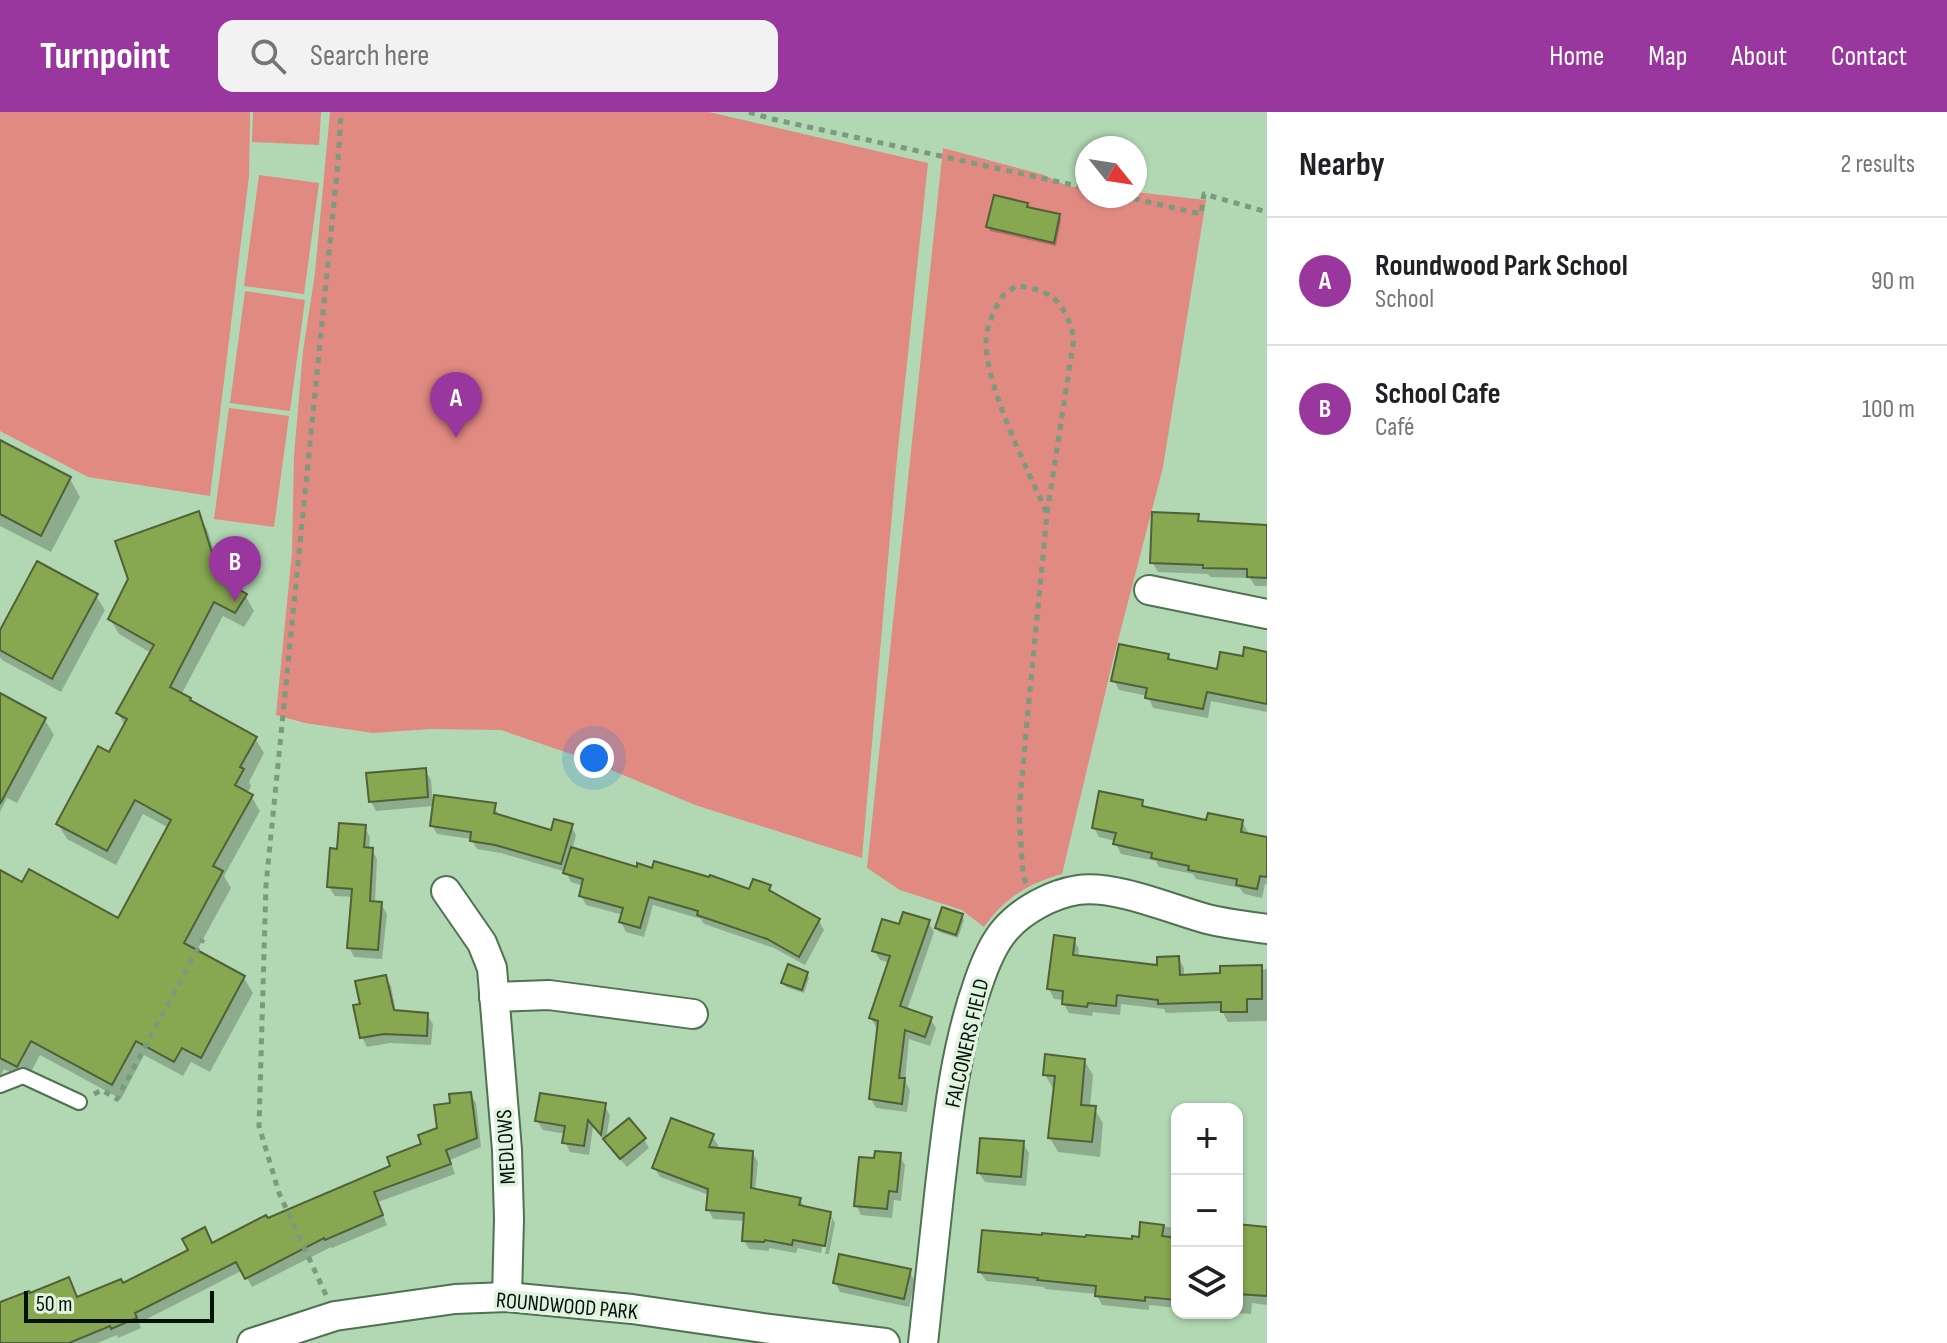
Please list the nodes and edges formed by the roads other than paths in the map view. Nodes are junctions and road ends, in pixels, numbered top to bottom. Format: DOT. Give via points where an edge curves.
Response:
graph roads {
  1 [pos="1149,590"];
  2 [pos="1267,614"];
  3 [pos="446,891"];
  4 [pos="1267,929"];
  5 [pos="494,997"];
  6 [pos="693,1014"];
  7 [pos="0,1085"];
  8 [pos="79,1102"];
  9 [pos="507,1297"];
  10 [pos="763,1336"];
  11 [pos="252,1343"];
  12 [pos="885,1343"];
  13 [pos="923,1343"];
  1 -- 2 [label="street"];
  3 -- 5 [label="street, MEDLOWS" via="482,943 492,968"];
  4 -- 13 [label="street, FALCONERS FIELD" via="1093,889 1055,896 1005,930 985,964 956,1066"];
  5 -- 6 [label="street" via="549,995"];
  5 -- 9 [label="street, MEDLOWS" via="507,1150"];
  7 -- 8 [label="lane" via="23,1076"];
  9 -- 10 [label="street, ROUNDWOOD PARK" via="632,1309"];
  9 -- 11 [label="street, ROUNDWOOD PARK" via="335,1316"];
  10 -- 12 [label="street, ROUNDWOOD PARK"];
}
